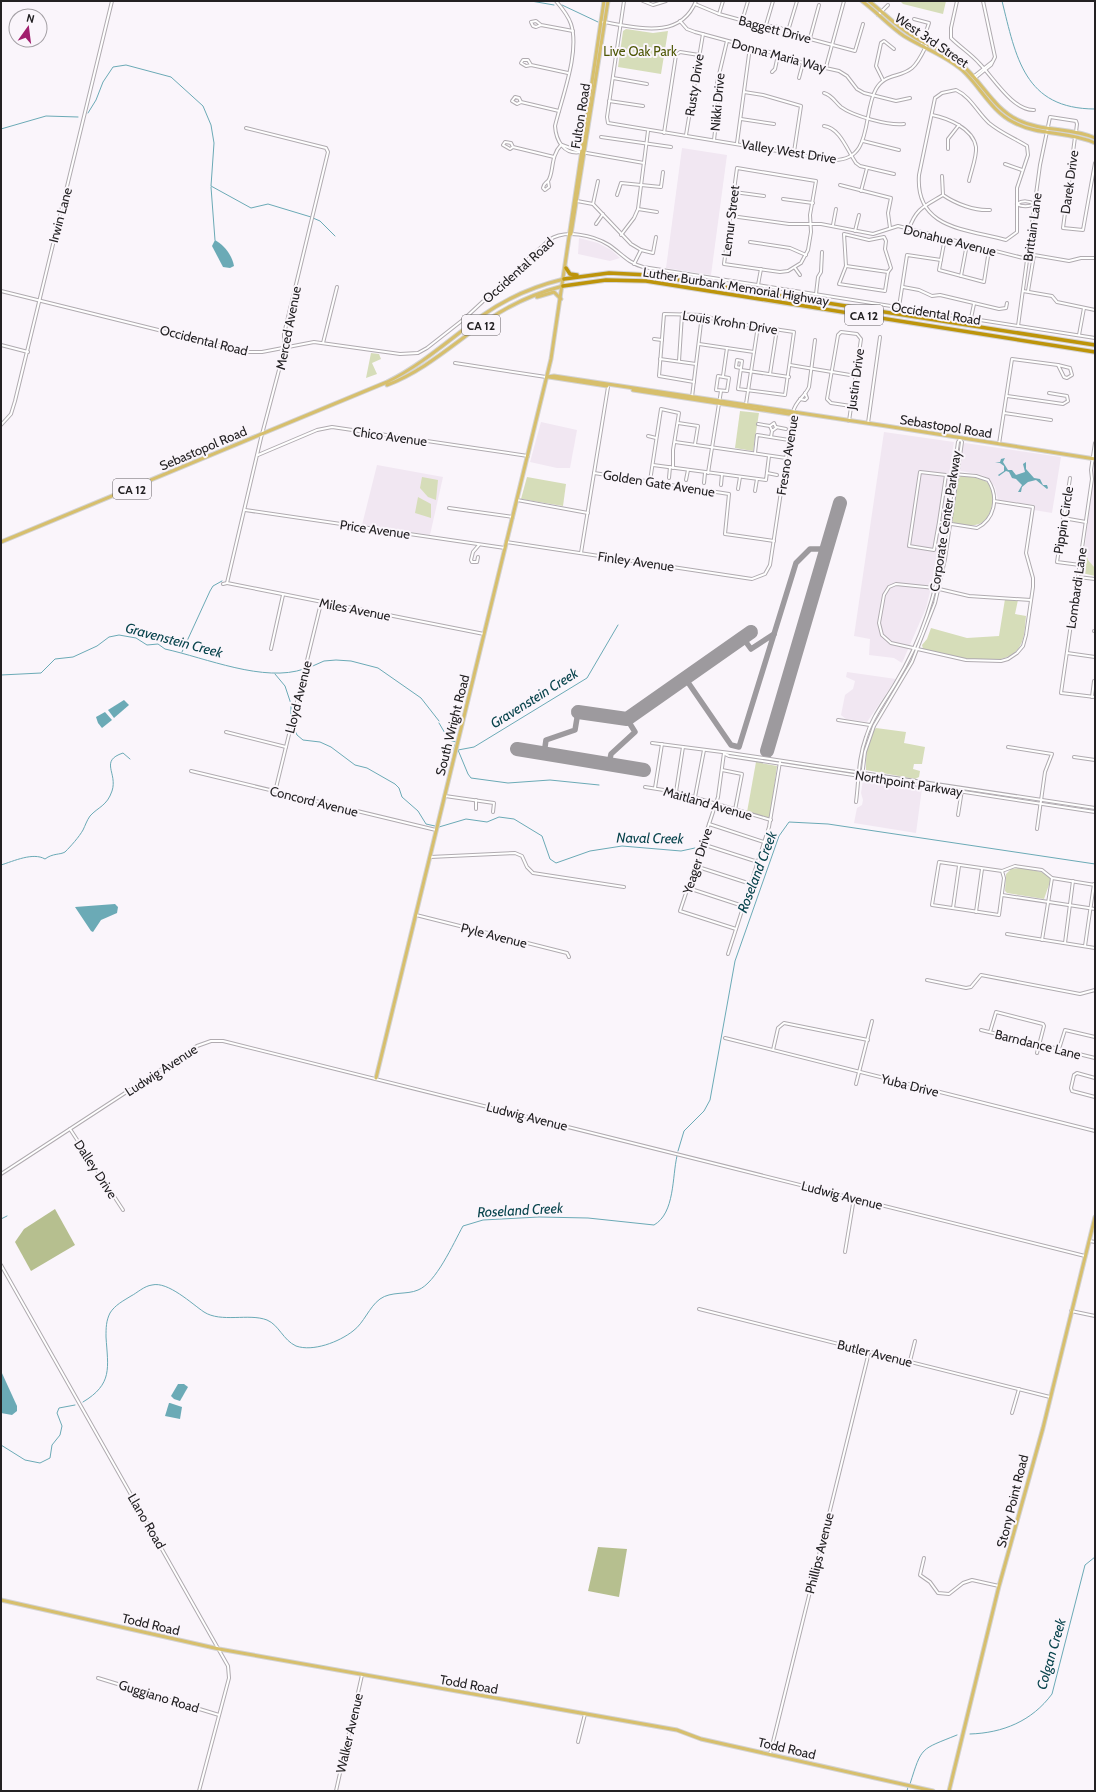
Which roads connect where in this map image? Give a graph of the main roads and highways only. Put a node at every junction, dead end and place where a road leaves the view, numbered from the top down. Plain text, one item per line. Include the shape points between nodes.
1 (604, 1) edge
2 (608, 1) edge
3 (862, 1) edge
4 (869, 1) edge
5 (880, 13) junction
6 (603, 22) junction
7 (921, 44) junction
8 (973, 79) junction
9 (1076, 135) junction
10 (1095, 138) edge
11 (1095, 143) edge
12 (583, 153) junction
13 (570, 234) junction
14 (566, 268) junction
15 (582, 276) junction
16 (564, 279) junction
17 (563, 286) junction
18 (527, 298) junction
19 (561, 300) junction
20 (1095, 345) edge
21 (1095, 352) edge
22 (547, 377) junction
23 (368, 391) junction
24 (692, 398) junction
25 (746, 406) junction
26 (1094, 459) edge
27 (1, 542) edge
28 (376, 1078) road end
29 (1095, 1217) edge
30 (1, 1600) edge
31 (933, 1791) edge
32 (949, 1791) edge

1 - 6 main road, Fulton Road
2 - 6 main road, Fulton Road
3 - 5 main road, West 3rd Street
4 - 5 main road, West 3rd Street
5 - 7 main road, West 3rd Street
6 - 12 main road, Fulton Road
7 - 8 main road, West 3rd Street via 952,62
7 - 8 main road, West 3rd Street via 926,44 956,60
8 - 9 main road, West 3rd Street via 1008,115 1024,123
8 - 9 main road, West 3rd Street via 1003,117 1023,127
9 - 10 main road, West 3rd Street
9 - 11 main road, West 3rd Street
12 - 13 main road, Fulton Road
12 - 13 main road, Fulton Road
13 - 14 main road, Fulton Road
14 - 15 highway via 571,274
14 - 16 main road, Fulton Road
15 - 16 highway, Luther Burbank Memorial Highway / CA 12
15 - 20 highway, Luther Burbank Memorial Highway / CA 12 via 622,273 655,276
16 - 17 main road, Fulton Road
16 - 23 main road, Sebastopol Road / CA 12 via 530,290 500,305 413,368
17 - 18 main road, Sebastopol Road / CA 12
17 - 19 main road, Fulton Road
17 - 21 highway, Luther Burbank Memorial Highway / CA 12 via 606,280 646,281
18 - 19 main road via 552,292
18 - 23 main road, Sebastopol Road / CA 12 via 486,321 417,371
19 - 22 main road, South Wright Road
22 - 24 main road, Sebastopol Road
22 - 28 main road, South Wright Road
23 - 27 main road, Sebastopol Road / CA 12
24 - 25 main road, Sebastopol Road
24 - 25 main road, Sebastopol Road
25 - 26 main road, Sebastopol Road
29 - 32 main road, Stony Point Road via 1013,1540 998,1586
30 - 31 main road, Todd Road via 219,1649 677,1730 702,1739

